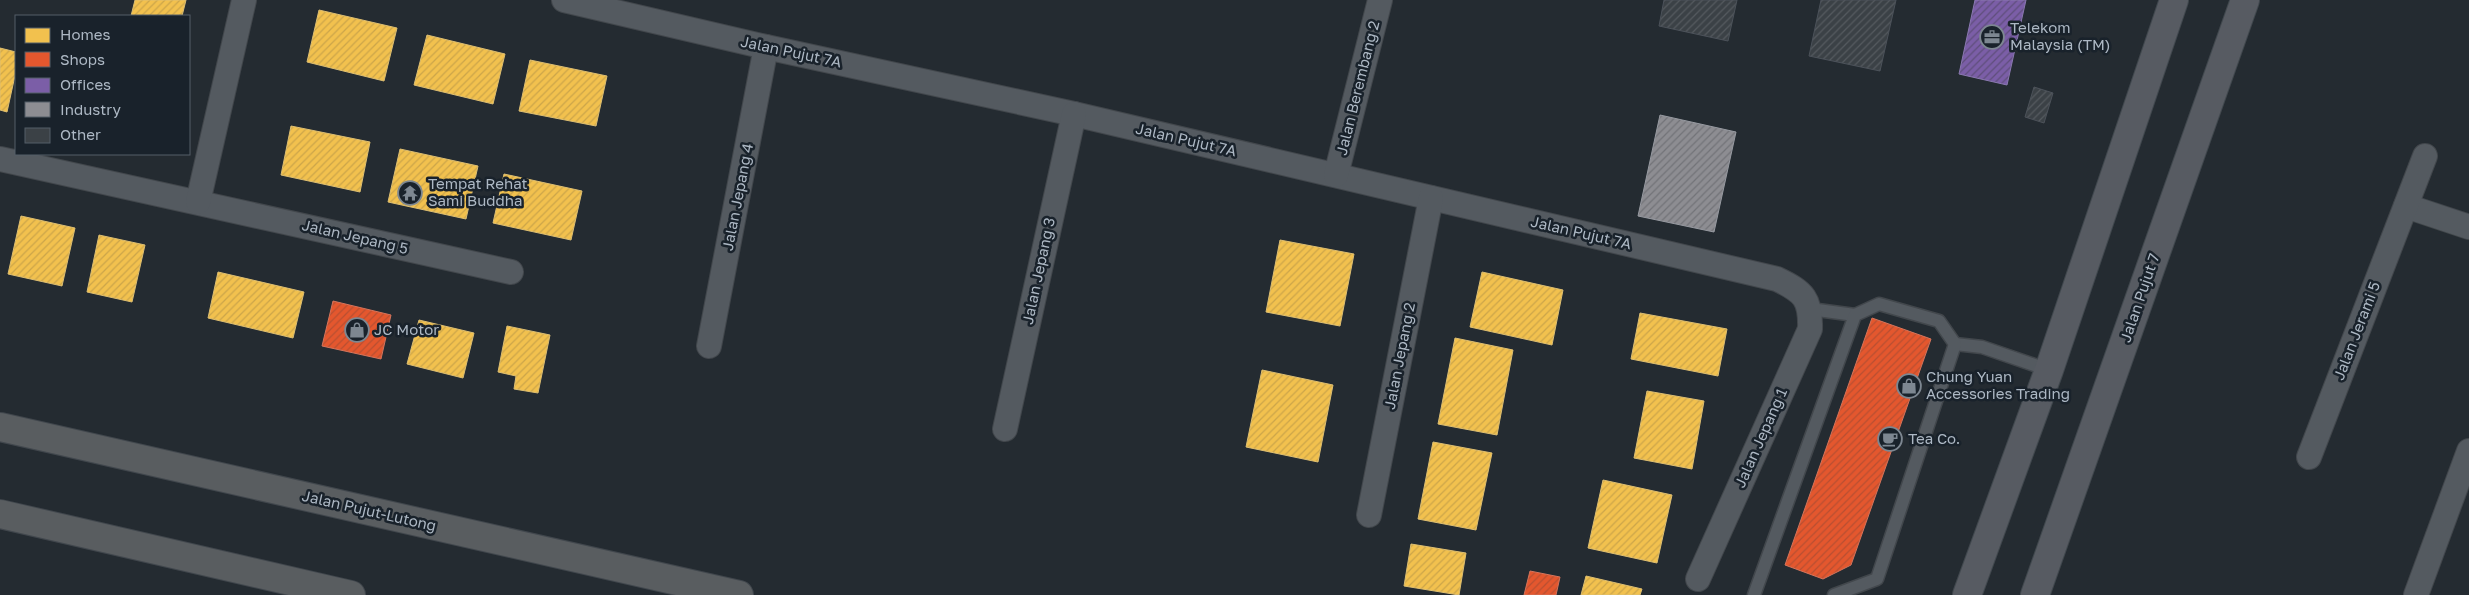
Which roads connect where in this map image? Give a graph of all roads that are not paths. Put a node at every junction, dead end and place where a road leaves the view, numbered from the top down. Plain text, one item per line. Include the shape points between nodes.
1 (244, 0) edge
2 (564, 0) edge
3 (1380, 0) edge
4 (2174, 0) edge
5 (2245, 0) edge
6 (766, 47) junction
7 (1074, 114) junction
8 (2425, 156) dead end
9 (0, 159) edge
10 (1336, 175) junction
11 (1431, 198) junction
12 (198, 202) junction
13 (2406, 206) junction
14 (2469, 227) edge
15 (511, 272) dead end
16 (1807, 303) junction
17 (1854, 315) junction
18 (1955, 344) junction
19 (709, 346) dead end
20 (2049, 370) junction
21 (0, 428) edge
22 (1005, 429) dead end
23 (2469, 451) edge
24 (2309, 457) dead end
25 (0, 514) edge
26 (1369, 514) dead end
27 (1698, 579) dead end
28 (351, 595) edge
29 (739, 595) edge
30 (1754, 595) edge
31 (1834, 595) edge
32 (1967, 595) edge
33 (2035, 595) edge
34 (2416, 595) edge

1 - 12 street
2 - 6 street, Jalan Pujut 7A
3 - 10 street, Jalan Berembang 2
4 - 20 main road
5 - 33 main road, Jalan Pujut 7
6 - 7 street, Jalan Pujut 7A
6 - 19 street, Jalan Jepang 4
7 - 10 street, Jalan Pujut 7A
7 - 22 street, Jalan Jepang 3
8 - 13 street, Jalan Jerami 5
9 - 12 street, Jalan Jepang 5
10 - 11 street, Jalan Pujut 7A
11 - 16 street, Jalan Pujut 7A via 1777,279 1793,287
11 - 26 street, Jalan Jepang 2
12 - 15 street, Jalan Jepang 5
13 - 14 street
13 - 24 street, Jalan Jerami 5
16 - 17 lane
16 - 27 street, Jalan Jepang 1 via 1810,329
17 - 18 lane via 1879,304 1939,321
17 - 30 lane
18 - 20 lane via 1982,347
18 - 31 lane via 1877,579
20 - 32 main road
21 - 29 highway, Jalan Pujut-Lutong
23 - 34 street
25 - 28 highway

